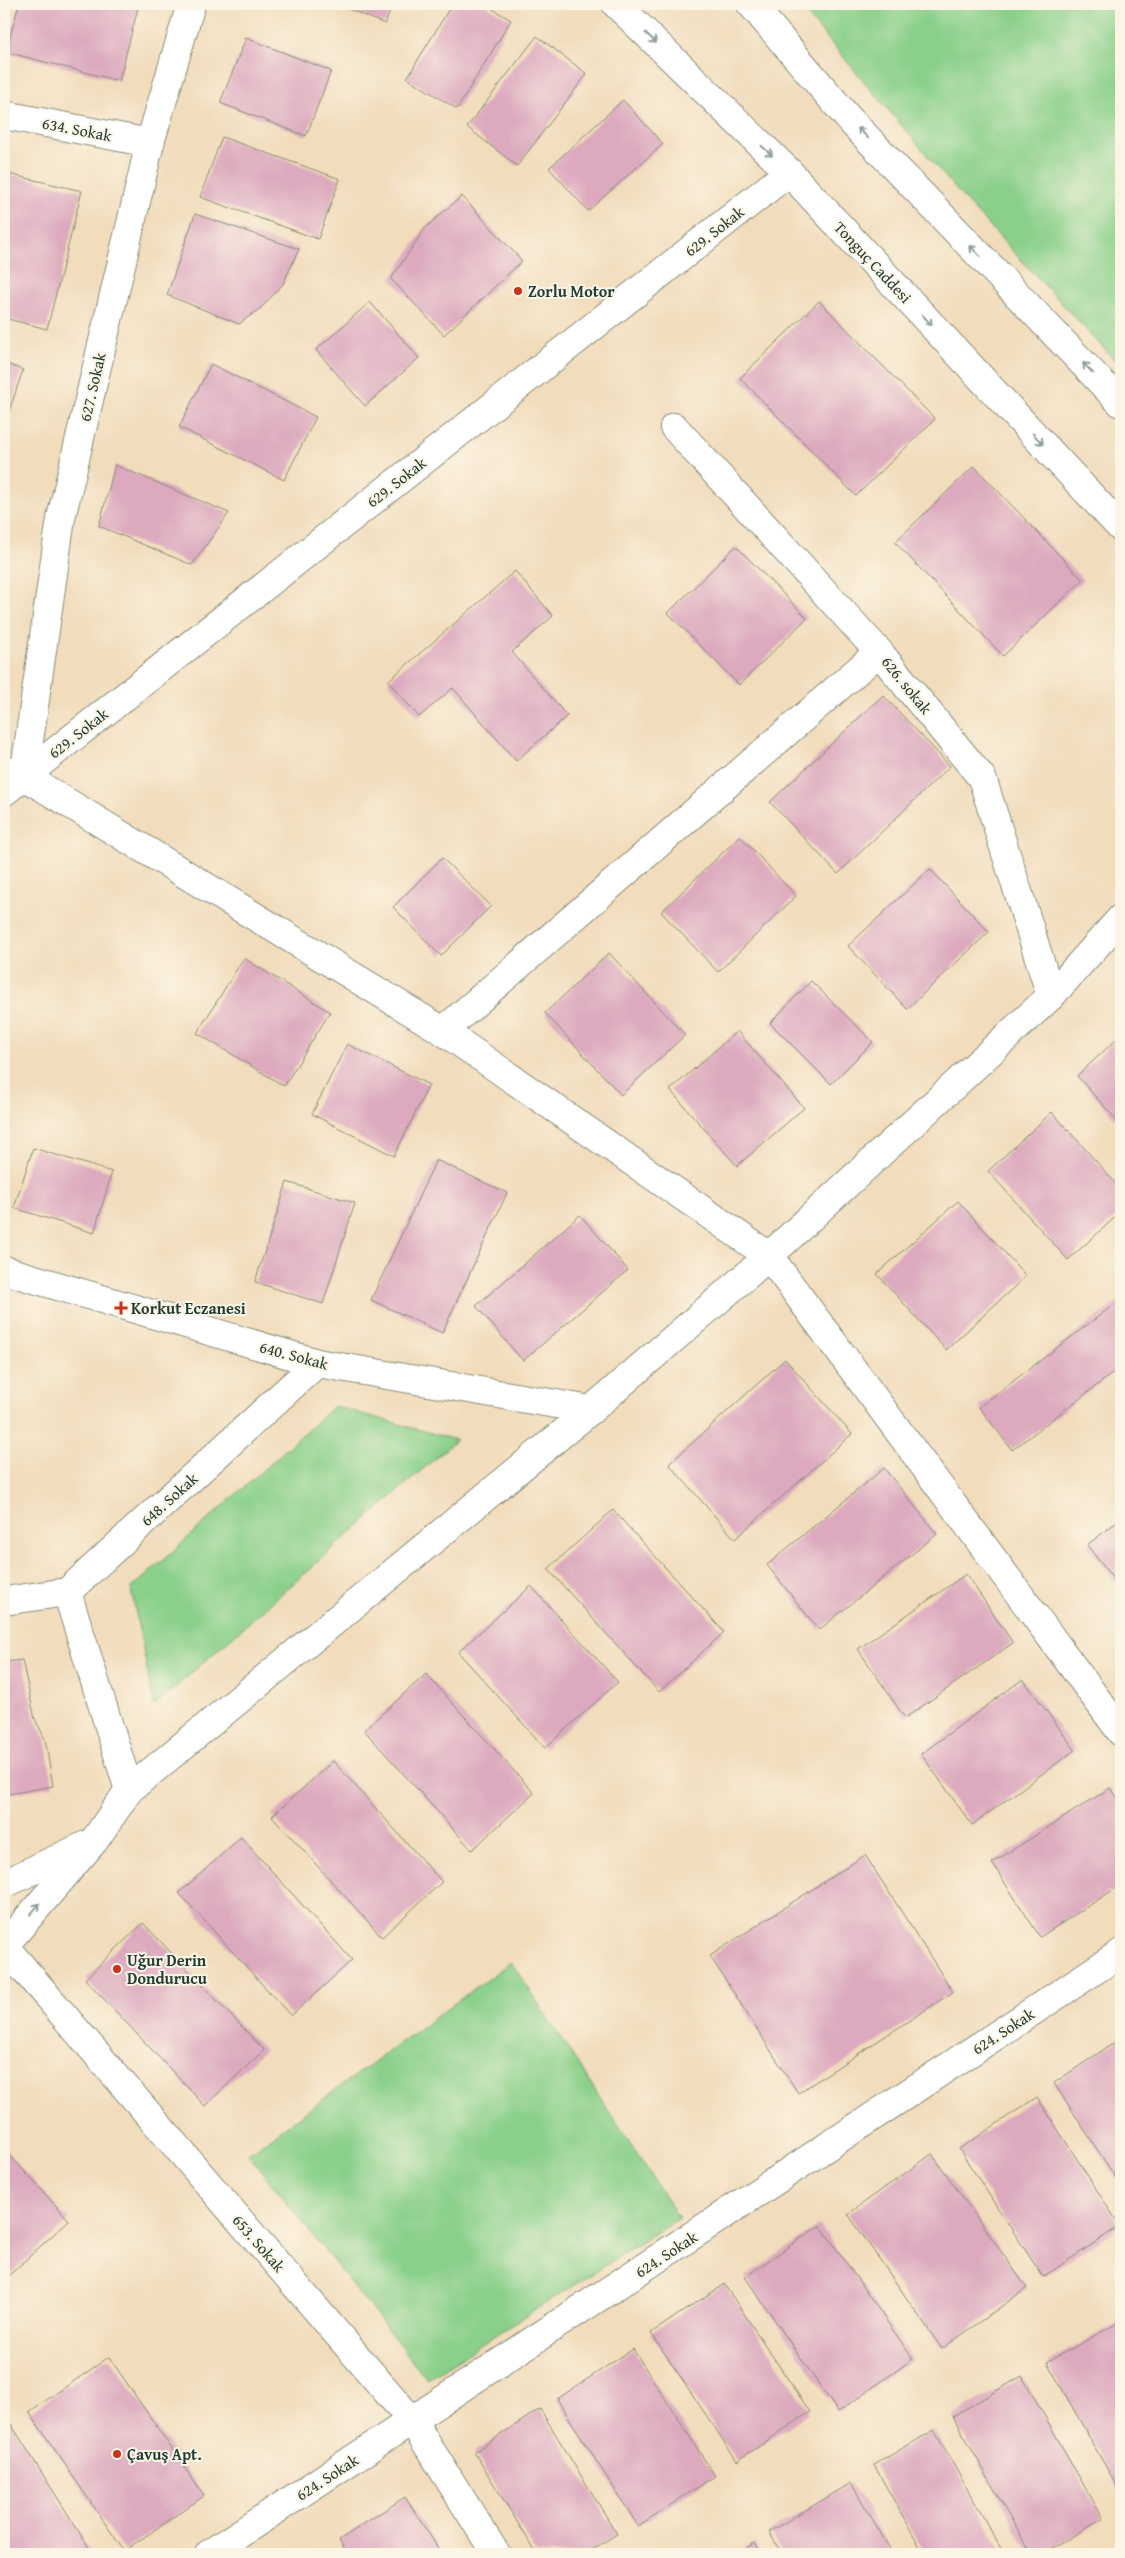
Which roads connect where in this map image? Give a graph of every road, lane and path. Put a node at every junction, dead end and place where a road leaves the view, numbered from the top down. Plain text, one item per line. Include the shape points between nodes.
1 (191, 4) edge
2 (616, 4) edge
3 (751, 4) edge
4 (4, 115) edge
5 (150, 143) junction
6 (788, 172) junction
7 (1121, 403) edge
8 (674, 427) dead end
9 (1121, 528) edge
10 (879, 652) junction
11 (10, 779) edge
12 (1121, 918) edge
13 (1051, 996) junction
14 (443, 1031) junction
15 (769, 1256) junction
16 (4, 1270) edge
17 (318, 1363) junction
18 (591, 1410) junction
19 (67, 1592) junction
20 (4, 1601) edge
21 (1121, 1732) edge
22 (129, 1790) junction
23 (94, 1841) junction
24 (4, 1884) edge
25 (4, 1946) edge
26 (1121, 1953) edge
27 (413, 2422) junction
28 (209, 2554) edge
29 (496, 2554) edge

1 - 5 street, 627. Sokak
2 -> 6 street, Tonguç Caddesi
7 -> 3 street via 849,119
4 - 5 street, 634. Sokak
5 - 11 street, 627. Sokak via 61,518
6 -> 9 street, Tonguç Caddesi
6 - 11 street, 629. Sokak
8 - 10 street, 626. sokak
10 - 13 street, 626. sokak via 982,778
10 - 14 street
11 - 14 street
12 - 13 street
13 - 15 street
14 - 15 street
15 - 18 street
15 - 21 street
16 - 17 street, 640. Sokak
17 - 18 street, 640. Sokak
17 - 19 street, 648. Sokak
18 - 22 street
19 - 20 street
19 - 22 street
22 - 23 street
23 - 24 street
25 -> 23 street
25 - 27 street, 653. Sokak
26 - 27 street, 624. Sokak
27 - 28 street, 624. Sokak
27 - 29 street, 653. Sokak

